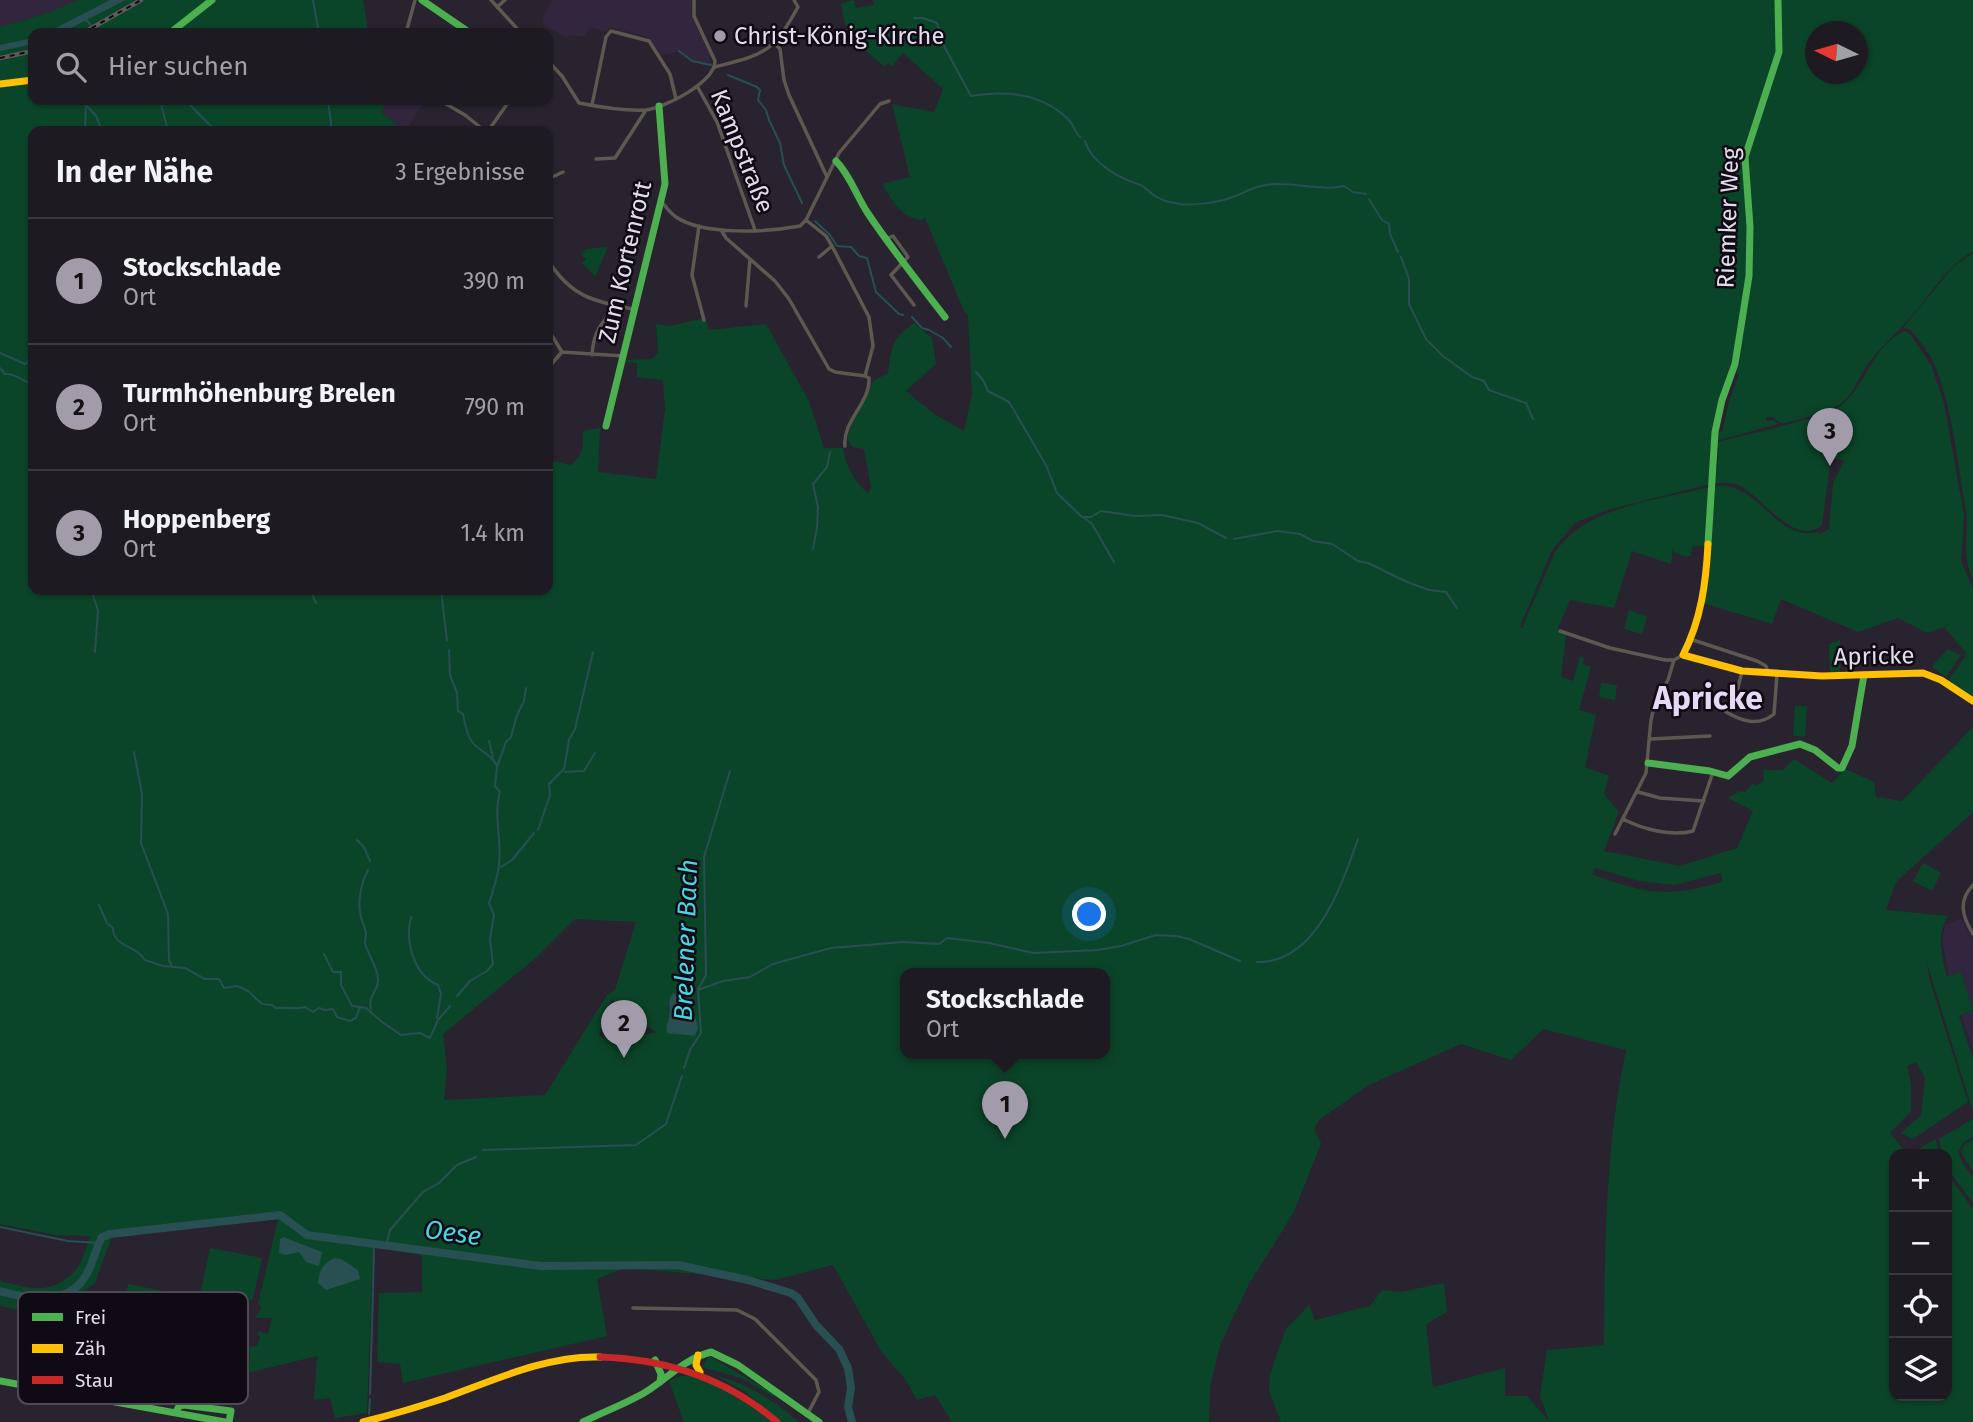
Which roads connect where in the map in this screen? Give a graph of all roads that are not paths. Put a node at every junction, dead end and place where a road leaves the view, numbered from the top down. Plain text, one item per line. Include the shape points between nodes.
1 (212, 0) edge
2 (415, 0) edge
3 (422, 0) edge
4 (491, 0) edge
5 (505, 0) edge
6 (694, 0) edge
7 (794, 0) edge
8 (1778, 0) edge
9 (497, 7) junction
10 (176, 28) edge
11 (407, 28) edge
12 (463, 28) edge
13 (516, 28) edge
14 (775, 44) junction
15 (553, 66) edge
16 (715, 67) junction
17 (28, 81) edge
18 (0, 84) edge
19 (697, 86) junction
20 (676, 99) junction
21 (889, 102) dead end
22 (447, 105) edge
23 (506, 105) edge
24 (592, 105) junction
25 (659, 107) junction
26 (646, 110) junction
27 (478, 126) edge
28 (490, 126) edge
29 (596, 159) dead end
30 (836, 161) junction
31 (563, 172) dead end
32 (553, 176) edge
33 (828, 177) junction
34 (662, 201) junction
35 (806, 220) junction
36 (699, 226) junction
37 (755, 229) junction
38 (721, 230) junction
39 (832, 246) junction
40 (819, 257) dead end
41 (750, 259) junction
42 (904, 262) junction
43 (553, 267) edge
44 (914, 305) dead end
45 (617, 306) junction
46 (746, 306) dead end
47 (633, 309) junction
48 (944, 317) dead end
49 (704, 320) dead end
50 (553, 337) edge
51 (562, 352) junction
52 (592, 355) junction
53 (623, 356) junction
54 (553, 362) edge
55 (865, 376) junction
56 (606, 426) dead end
57 (845, 446) dead end
58 (1560, 631) dead end
59 (1692, 640) junction
60 (1683, 655) junction
61 (1674, 660) junction
62 (1742, 671) junction
63 (1768, 673) junction
64 (1777, 673) junction
65 (1864, 675) junction
66 (1973, 701) edge
67 (1710, 736) dead end
68 (1650, 739) junction
69 (1648, 763) junction
70 (1713, 772) junction
71 (1638, 792) junction
72 (1704, 801) junction
73 (1623, 819) junction
74 (1615, 834) dead end
75 (1973, 885) edge
76 (1973, 933) edge
77 (633, 1308) dead end
78 (698, 1356) junction
79 (655, 1360) junction
80 (679, 1367) junction
81 (702, 1375) junction
82 (0, 1381) edge
83 (660, 1382) junction
84 (18, 1384) edge
85 (131, 1404) edge
86 (176, 1412) junction
87 (807, 1413) junction
88 (227, 1422) edge
89 (363, 1422) edge
90 (583, 1422) edge
91 (778, 1422) edge
92 (819, 1422) edge

1 - 10 street
2 - 11 street
3 - 12 street
4 - 9 street
5 - 9 street
6 - 16 street via 695,16
7 - 14 street via 798,7
8 - 59 street, Riemker Weg via 1779,52 1744,165 1751,264 1735,364 1713,442 1708,565
9 - 13 street
14 - 16 street
14 - 33 street via 789,95
15 - 24 street via 579,103
16 - 19 street
17 - 18 street
19 - 20 street
19 - 37 street, Kampstraße via 717,122
20 - 24 street via 670,74 649,41 611,31
20 - 25 street
21 - 30 street via 866,118
22 - 27 street
23 - 28 street
24 - 26 street
25 - 26 street
25 - 34 street, Zum Kortenrott via 666,166
26 - 29 street via 615,158
30 - 33 street
30 - 42 street
31 - 32 street
33 - 35 street
34 - 36 street via 675,216
34 - 47 street, Zum Kortenrott
35 - 37 street via 797,227
35 - 39 street
36 - 38 street
36 - 49 street via 692,275
37 - 38 street
38 - 41 street
39 - 40 street
39 - 55 street via 869,317 873,346
41 - 46 street
41 - 55 street via 789,299 829,369
42 - 44 street via 891,275
42 - 48 street
43 - 45 street via 578,293
45 - 47 street
45 - 52 street via 597,329
47 - 53 street, Zum Kortenrott
50 - 51 street
51 - 52 street
51 - 54 street
52 - 53 street
53 - 56 street, Zum Kortenrott
55 - 57 street via 869,388 855,411
58 - 61 street via 1628,652
59 - 60 street
59 - 63 street via 1757,661
60 - 61 street
60 - 62 street, Apricke
61 - 68 street via 1655,703
62 - 63 street, Apricke
62 - 64 street via 1726,712 1744,722 1774,714
63 - 64 street, Apricke
64 - 65 street, Apricke
65 - 66 street, Apricke via 1933,675
65 - 70 street via 1852,746 1842,768 1800,744 1750,757 1728,776
67 - 68 street
68 - 69 street
69 - 70 street
69 - 71 street
70 - 72 street
71 - 72 street via 1660,799
71 - 73 street
72 - 73 street via 1693,831 1650,829
73 - 74 street
75 - 76 street via 1962,907
77 - 87 street via 724,1308 755,1319 816,1380 819,1392
78 - 80 street
78 - 81 street via 696,1364
78 - 87 street via 711,1352 726,1359
79 - 80 street
79 - 83 street
79 - 89 street via 612,1354 563,1359
80 - 81 street
80 - 83 street
81 - 91 street via 734,1390
82 - 84 street
83 - 90 street
85 - 86 street
86 - 88 street
86 - 88 street via 184,1405 231,1411
87 - 92 street

